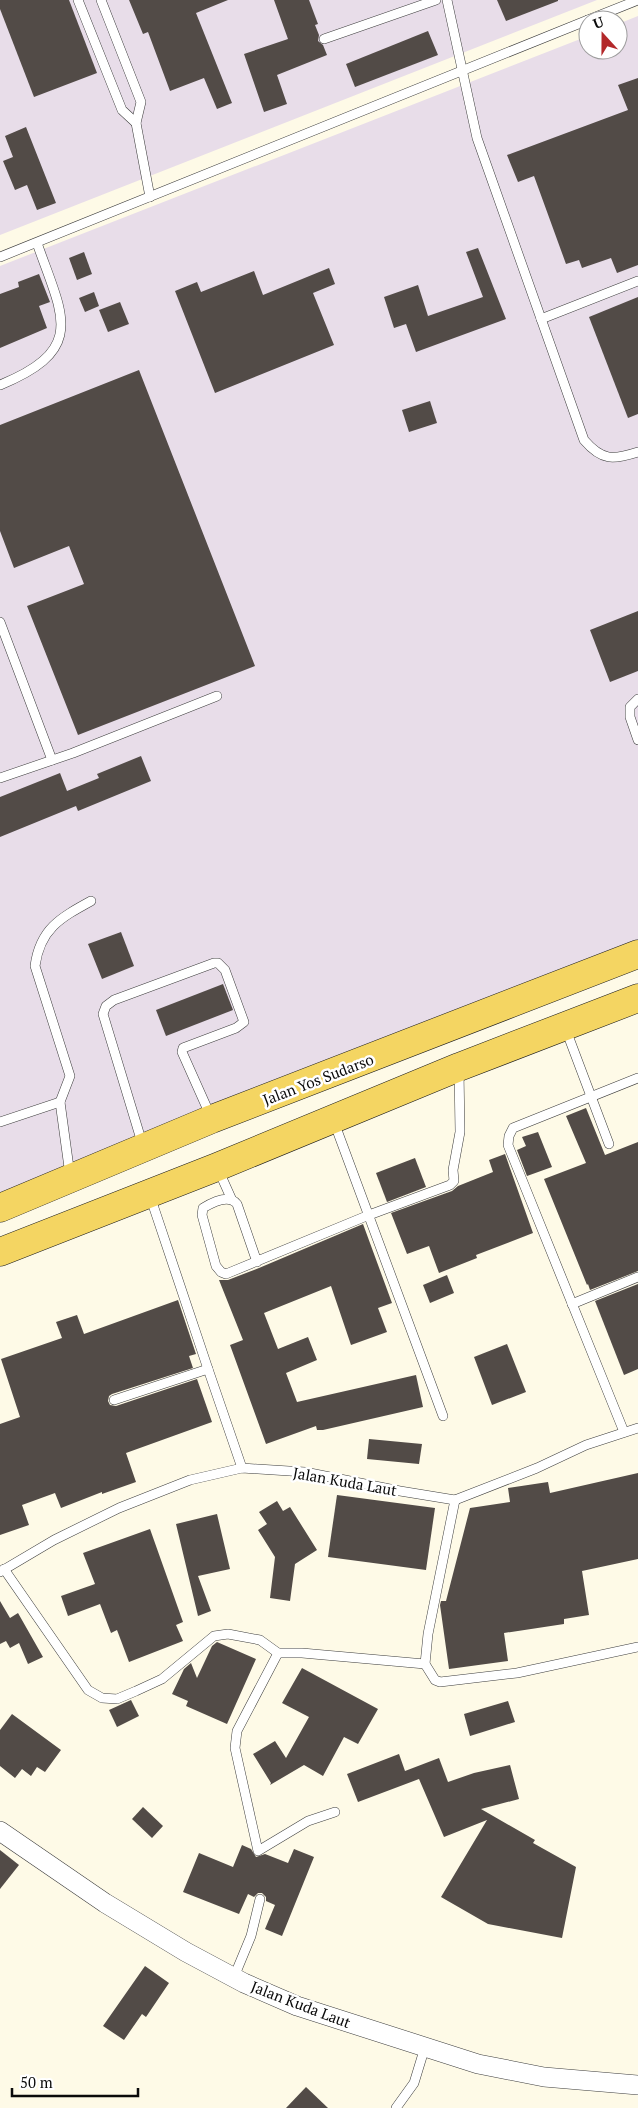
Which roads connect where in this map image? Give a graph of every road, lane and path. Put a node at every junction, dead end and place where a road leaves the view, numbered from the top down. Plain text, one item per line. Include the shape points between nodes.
1 (78, 0) edge
2 (101, 0) edge
3 (436, 0) edge
4 (447, 0) edge
5 (638, 0) edge
6 (613, 10) edge
7 (578, 24) edge
8 (324, 38) dead end
9 (462, 71) junction
10 (136, 123) junction
11 (150, 197) junction
12 (37, 243) junction
13 (0, 257) edge
14 (638, 281) edge
15 (541, 319) junction
16 (0, 385) edge
17 (638, 452) edge
18 (0, 622) edge
19 (217, 696) dead end
20 (638, 699) edge
21 (638, 740) edge
22 (52, 760) junction
23 (0, 778) edge
24 (91, 901) dead end
25 (638, 954) edge
26 (638, 998) edge
27 (565, 1027) junction
28 (459, 1067) junction
29 (638, 1078) edge
30 (591, 1096) junction
31 (60, 1102) junction
32 (334, 1119) junction
33 (212, 1120) junction
34 (0, 1122) edge
35 (609, 1144) dead end
36 (144, 1149) junction
37 (218, 1167) junction
38 (71, 1178) junction
39 (149, 1193) junction
40 (231, 1198) junction
41 (0, 1208) edge
42 (369, 1215) junction
43 (0, 1252) edge
44 (257, 1262) junction
45 (638, 1277) edge
46 (572, 1304) junction
47 (208, 1369) junction
48 (114, 1400) dead end
49 (442, 1416) dead end
50 (638, 1428) edge
51 (624, 1432) junction
52 (242, 1468) junction
53 (455, 1500) junction
54 (2, 1571) edge
55 (638, 1647) edge
56 (278, 1653) junction
57 (425, 1664) junction
58 (335, 1812) dead end
59 (0, 1831) edge
60 (260, 1899) dead end
61 (234, 1978) junction
62 (425, 2047) junction
63 (638, 2085) edge
64 (396, 2108) edge

1 - 10 lane via 122,110
2 - 10 lane via 141,102
3 - 8 lane
4 - 9 lane
5 - 6 lane
7 - 9 lane
9 - 11 lane
9 - 15 lane via 477,138
10 - 11 lane
11 - 12 lane
12 - 13 lane
12 - 16 lane via 62,313 61,336 48,358 25,375
14 - 15 lane
15 - 17 lane via 584,440 604,457 616,458
18 - 22 lane
19 - 22 lane
20 - 21 lane via 630,707 630,717
22 - 23 lane
24 - 31 lane via 48,930 37,950 35,966 70,1076
25 - 33 main road, Jalan Yos Sudarso
26 - 27 main road
27 - 28 main road
27 - 30 lane
28 - 32 main road
28 - 42 lane via 460,1132 454,1181
29 - 30 lane
30 - 35 lane
30 - 46 lane via 513,1128 508,1145
31 - 34 lane
31 - 38 lane
32 - 37 main road
32 - 42 lane
33 - 36 main road, Jalan Yos Sudarso
33 - 36 lane via 182,1052 183,1048 244,1022 225,970 218,963 114,1000 106,1006 103,1014
36 - 38 main road, Jalan Yos Sudarso
37 - 39 main road
37 - 40 lane
38 - 41 main road, Jalan Yos Sudarso
39 - 43 main road
39 - 47 lane
40 - 44 lane via 237,1204
40 - 44 lane via 202,1210 216,1266 226,1274
42 - 44 lane
42 - 49 lane
45 - 46 lane
46 - 51 lane
47 - 48 lane
47 - 52 lane
50 - 51 lane
51 - 53 lane
52 - 53 lane, Jalan Kuda Laut via 305,1472
52 - 54 lane, Jalan Kuda Laut via 190,1480 119,1508 54,1540
53 - 57 lane
54 - 56 lane via 88,1690 102,1698 117,1698 162,1679 214,1636 228,1634 260,1640
55 - 57 lane via 518,1673 440,1682 435,1680
56 - 57 lane
56 - 58 lane via 235,1740 258,1851 308,1821
59 - 61 street, Jalan Kuda Laut via 105,1903
60 - 61 lane via 251,1936
61 - 62 street, Jalan Kuda Laut via 297,2006
62 - 63 street, Jalan Kuda Laut via 478,2064 544,2077
62 - 64 lane via 414,2083

